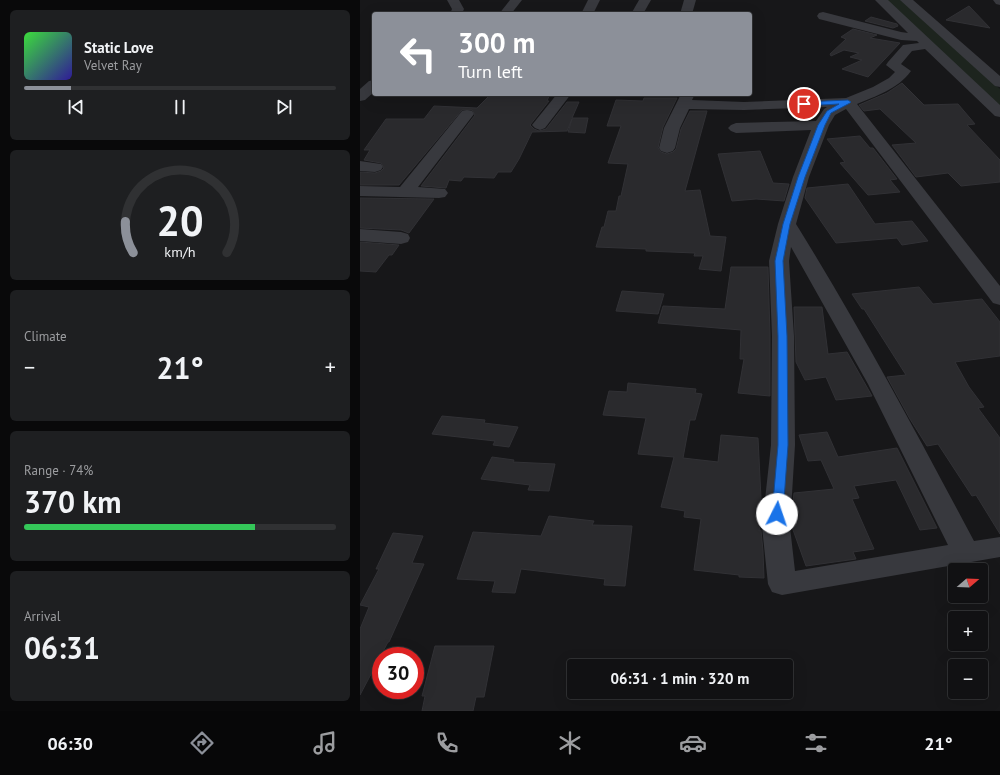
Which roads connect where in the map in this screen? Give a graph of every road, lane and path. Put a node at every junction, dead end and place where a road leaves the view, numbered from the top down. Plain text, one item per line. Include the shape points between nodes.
1 (453, 0) edge
2 (516, 0) edge
3 (594, 0) edge
4 (645, 0) edge
5 (690, 0) edge
6 (881, 0) edge
7 (906, 0) edge
8 (457, 12) edge
9 (507, 12) edge
10 (588, 12) edge
11 (638, 12) edge
12 (687, 12) edge
13 (823, 16) dead end
14 (924, 41) junction
15 (1000, 84) edge
16 (372, 86) edge
17 (562, 96) edge
18 (360, 97) edge
19 (686, 99) edge
20 (848, 102) junction
21 (1000, 113) edge
22 (467, 114) dead end
23 (821, 125) junction
24 (540, 126) dead end
25 (736, 128) dead end
26 (668, 148) dead end
27 (360, 191) edge
28 (405, 192) junction
29 (439, 193) dead end
30 (786, 224) junction
31 (360, 235) edge
32 (401, 238) dead end
33 (1000, 299) edge
34 (1000, 547) edge
35 (966, 553) junction

1 - 8 street via 458,9
2 - 9 street
3 - 10 street
4 - 11 street
5 - 12 street
6 - 14 street
7 - 15 street
13 - 14 street
14 - 20 street via 908,48 894,65 904,71 894,81
14 - 21 street
16 - 18 street
17 - 24 street
19 - 20 street via 744,106
19 - 26 street via 672,128
20 - 23 street via 829,112
20 - 33 street
22 - 28 street
23 - 25 street
23 - 30 street
27 - 28 street
28 - 29 street
30 - 35 street via 825,287 879,384
30 - 35 street via 779,261 783,336 783,445 776,527 782,584
31 - 32 street
34 - 35 street

